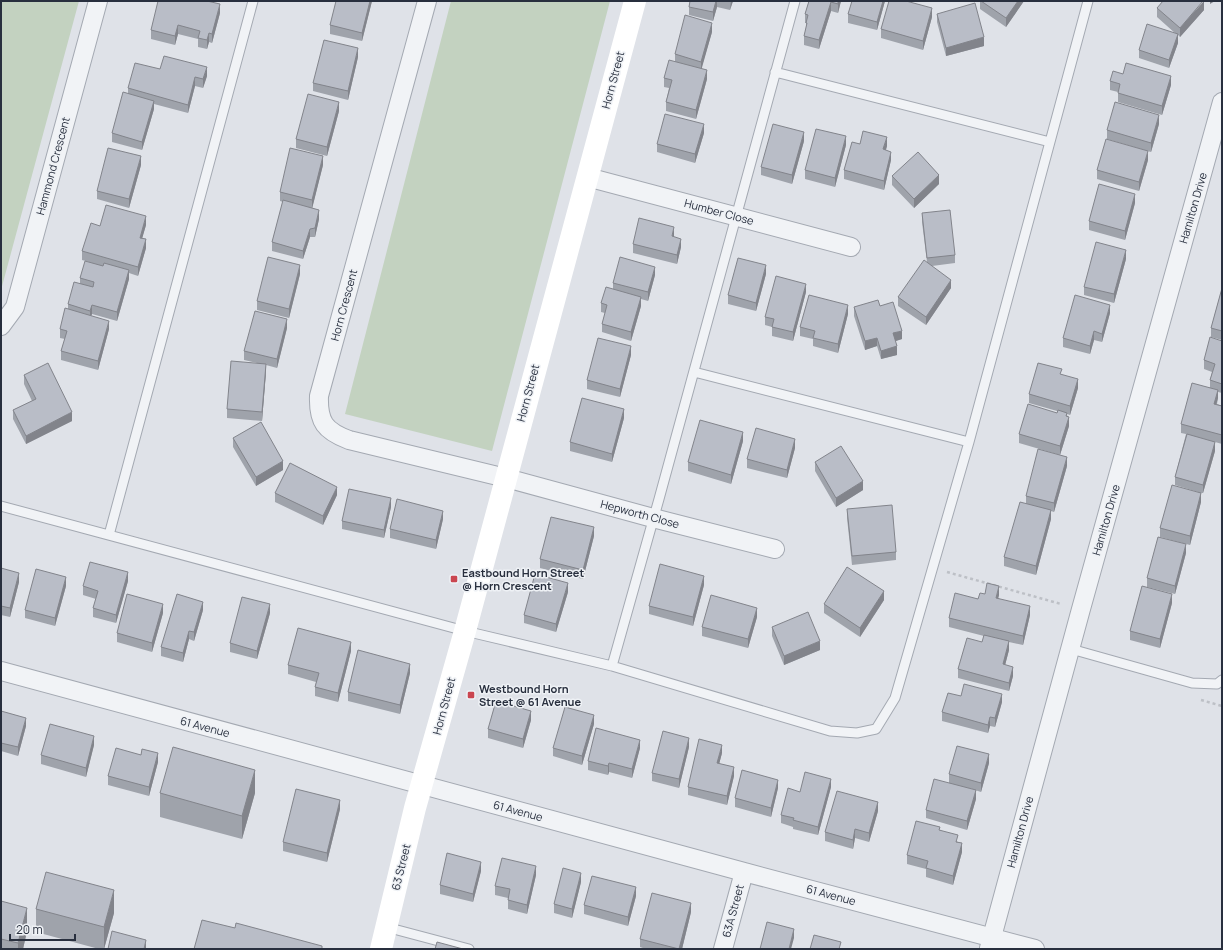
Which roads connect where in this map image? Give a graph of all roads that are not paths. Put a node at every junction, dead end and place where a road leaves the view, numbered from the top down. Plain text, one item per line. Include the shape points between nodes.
1 (98, 1) edge
2 (253, 1) edge
3 (426, 1) edge
4 (635, 1) edge
5 (794, 1) edge
6 (1088, 1) edge
7 (775, 72) junction
8 (1222, 102) edge
9 (1050, 142) junction
10 (587, 177) junction
11 (735, 216) junction
12 (852, 247) dead end
13 (1, 326) edge
14 (694, 372) junction
15 (969, 442) junction
16 (506, 478) junction
17 (1, 506) edge
18 (653, 518) junction
19 (109, 535) junction
20 (775, 549) dead end
21 (464, 631) junction
22 (1071, 649) junction
23 (612, 666) junction
24 (1, 671) edge
25 (1222, 680) edge
26 (422, 785) junction
27 (744, 872) junction
28 (386, 927) junction
29 (990, 943) edge
30 (381, 949) edge
31 (469, 949) edge
32 (723, 949) edge
33 (1035, 949) edge

1 - 13 street, Hammond Crescent via 15,307
2 - 19 lane
3 - 16 street, Horn Crescent via 319,396 320,415 328,430 349,440
4 - 10 street, Horn Street
5 - 7 lane
6 - 9 lane
7 - 9 lane
7 - 11 lane
8 - 22 street, Hamilton Drive
9 - 15 lane
10 - 11 street, Humber Close
10 - 16 street, Horn Street
11 - 12 street, Humber Close
11 - 14 lane
14 - 15 lane
14 - 18 lane
15 - 23 lane via 895,698 876,729 857,733 830,731
16 - 18 street, Hepworth Close
16 - 21 street, Horn Street
17 - 19 lane
18 - 20 street, Hepworth Close
18 - 23 lane
19 - 21 lane
21 - 23 lane
21 - 26 street, Horn Street
22 - 25 lane via 1192,683 1217,684
22 - 29 street, Hamilton Drive
24 - 26 street, 61 Avenue
26 - 27 street, 61 Avenue
26 - 28 street, 63 Street
27 - 29 street, 61 Avenue
27 - 32 street, 63A Street
28 - 30 street, 63 Street
28 - 31 lane
29 - 33 street, 61 Avenue

